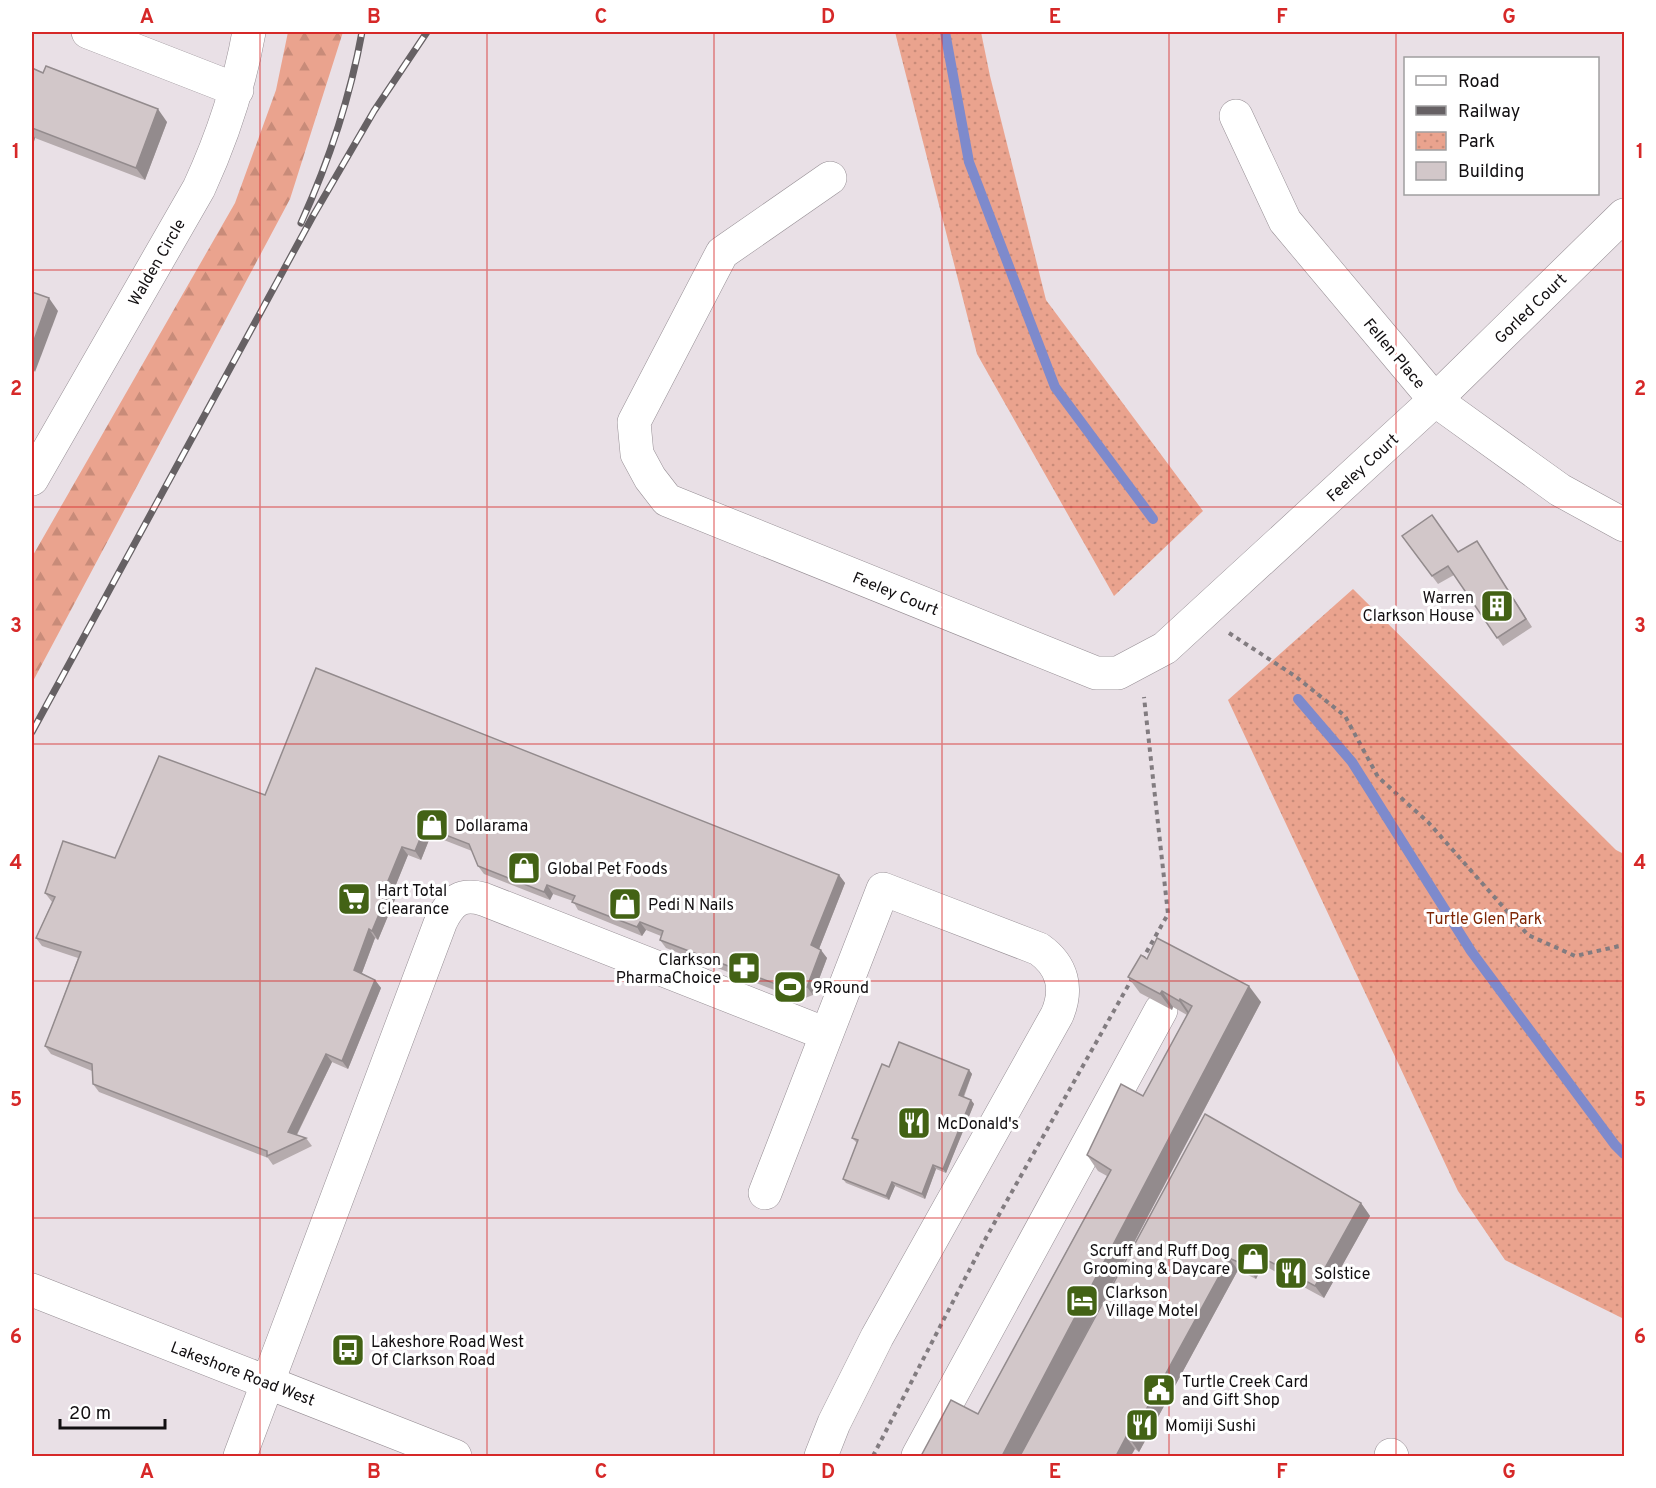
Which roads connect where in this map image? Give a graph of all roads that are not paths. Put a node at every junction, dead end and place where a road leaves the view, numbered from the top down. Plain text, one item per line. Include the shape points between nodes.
1 (88, 32) edge
2 (249, 32) edge
3 (237, 90) junction
4 (1236, 116) dead end
5 (830, 178) dead end
6 (1624, 215) edge
7 (1435, 400) junction
8 (41, 442) edge
9 (32, 478) edge
10 (1624, 525) edge
11 (1161, 1010) edge
12 (826, 1034) junction
13 (765, 1192) dead end
14 (32, 1290) edge
15 (268, 1383) junction
16 (240, 1456) edge
17 (455, 1456) edge
18 (820, 1456) edge
19 (918, 1456) edge

1 - 3 street
2 - 3 street, Walden Circle
3 - 8 street, Walden Circle via 199,188
4 - 7 street, Fellen Place via 1285,221
5 - 7 street, Feeley Court via 722,254 634,422 638,454 650,478 667,500 1096,673 1118,672 1165,648
6 - 7 street, Gorled Court
7 - 10 street, Fellen Place via 1560,490
8 - 9 street, Walden Circle
11 - 19 street
12 - 13 street
12 - 15 street via 483,898 460,899 448,907 441,921
12 - 18 street via 883,889 1039,950 1061,975 1064,988 1058,1015 878,1337
14 - 15 street, Lakeshore Road West
15 - 16 street
15 - 17 street, Lakeshore Road West

